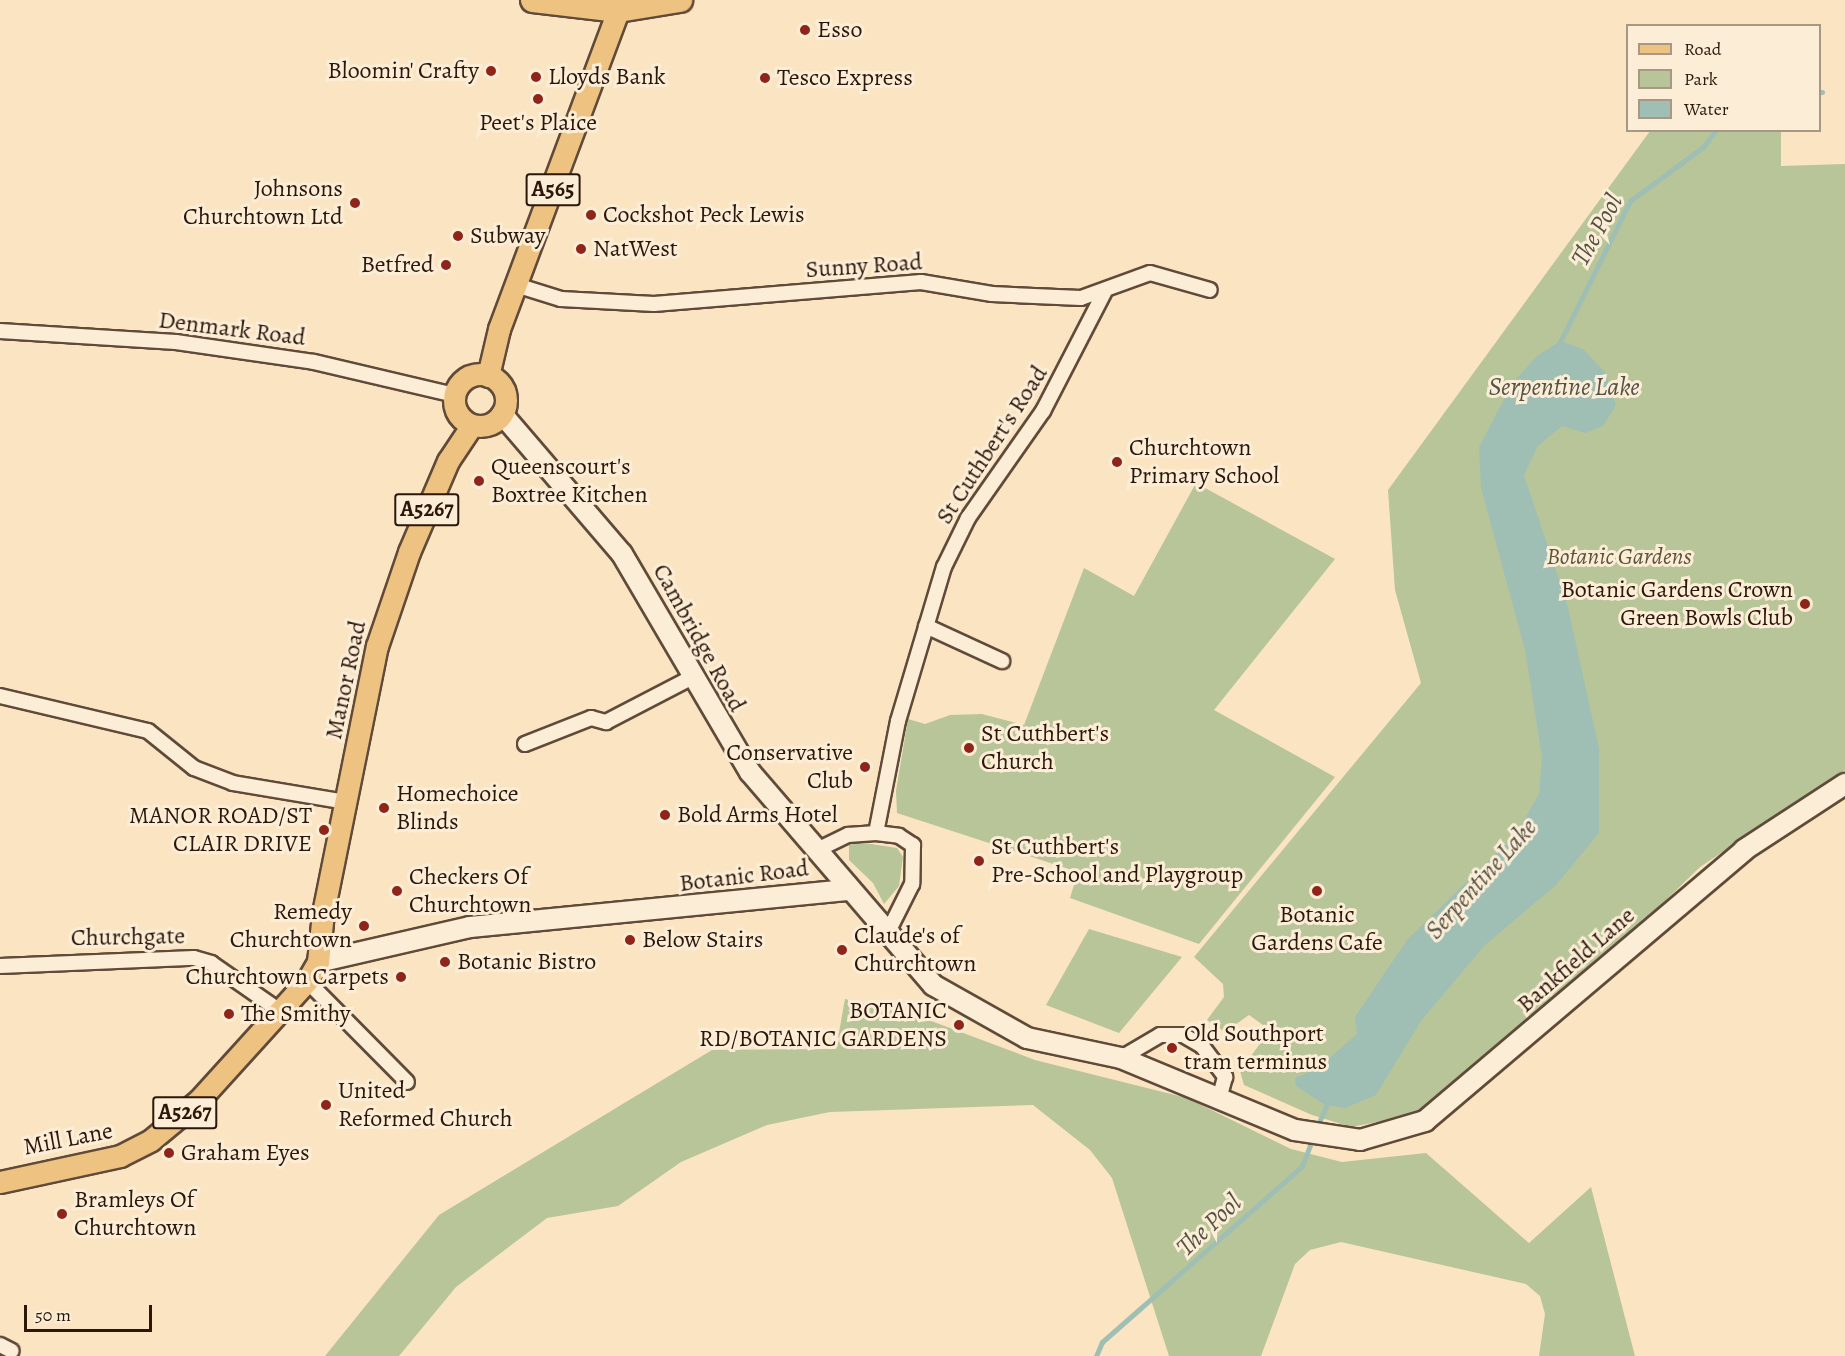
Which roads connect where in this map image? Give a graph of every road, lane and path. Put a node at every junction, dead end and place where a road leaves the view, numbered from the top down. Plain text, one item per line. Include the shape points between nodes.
1 (533, 0) edge
2 (680, 0) edge
3 (620, 5) edge
4 (516, 285) junction
5 (1210, 290) dead end
6 (1104, 293) junction
7 (0, 331) edge
8 (488, 376) junction
9 (455, 394) junction
10 (502, 414) junction
11 (472, 425) junction
12 (926, 626) junction
13 (1002, 661) dead end
14 (691, 678) junction
15 (0, 696) edge
16 (525, 744) dead end
17 (1845, 784) edge
18 (347, 802) junction
19 (876, 833) junction
20 (815, 851) junction
21 (847, 890) junction
22 (887, 934) junction
23 (318, 962) junction
24 (0, 966) edge
25 (307, 981) junction
26 (277, 1009) junction
27 (1120, 1058) junction
28 (407, 1082) dead end
29 (1219, 1100) junction
30 (0, 1182) edge

1 - 3 highway
2 - 3 highway
3 - 4 main road, A565
4 - 6 street, Sunny Road via 561,299 654,304 921,282 993,294 1080,298
4 - 8 main road
5 - 6 street, Sunny Road via 1150,273
6 - 12 street, St Cuthbert's Road via 1043,411 968,518 944,567
7 - 9 street, Denmark Road via 200,346 314,362
8 - 9 main road via 464,380
8 - 10 main road via 504,392
9 - 11 main road via 456,410
10 - 11 main road via 489,425
10 - 14 main road, Cambridge Road via 622,554
11 - 18 main road, Manor Road / A5267 via 448,461 391,601
12 - 13 street
12 - 19 street, St Cuthbert's Road via 898,720
14 - 16 street via 606,722 591,718
14 - 20 main road, Cambridge Road via 729,745
15 - 18 street via 148,731 194,768 233,783
17 - 29 main road, Bankfield Lane via 1744,850 1436,1114 1380,1137 1328,1138 1295,1130
18 - 23 main road, Manor Road / A5267
19 - 20 street via 848,835
19 - 22 street via 899,836 914,845 912,884
20 - 21 main road, Cambridge Road
21 - 22 main road
21 - 23 main road, Botanic Road via 470,927
22 - 27 main road via 933,985 972,1012 1027,1038
23 - 25 main road, Mill Lane / A5267
24 - 26 street, Churchgate via 194,958 212,963
25 - 26 main road, Mill Lane / A5267
25 - 28 street
26 - 30 main road, Mill Lane / A5267 via 199,1100 142,1146 104,1161
27 - 29 main road
27 - 29 street via 1160,1035 1183,1035 1202,1046 1225,1077

